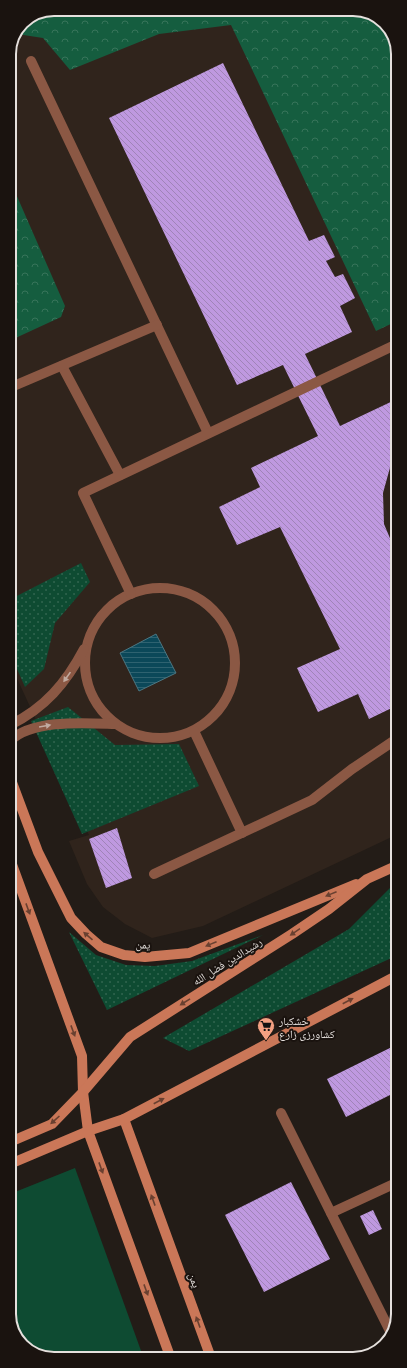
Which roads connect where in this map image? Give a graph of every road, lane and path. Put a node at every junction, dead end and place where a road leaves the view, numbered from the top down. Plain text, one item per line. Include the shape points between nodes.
1 (31, 61) dead end
2 (157, 325) junction
3 (391, 347) edge
4 (62, 366) junction
5 (16, 385) edge
6 (208, 433) junction
7 (120, 476) junction
8 (131, 594) junction
9 (87, 644) junction
10 (16, 721) edge
11 (115, 724) junction
12 (194, 731) junction
13 (16, 735) edge
14 (391, 743) edge
15 (16, 793) edge
16 (242, 833) junction
17 (391, 868) edge
18 (154, 874) dead end
19 (16, 875) edge
20 (368, 879) junction
21 (391, 979) edge
22 (83, 1092) junction
23 (281, 1114) dead end
24 (124, 1119) junction
25 (88, 1131) junction
26 (16, 1139) edge
27 (16, 1161) edge
28 (391, 1185) edge
29 (331, 1213) junction
30 (388, 1328) edge
31 (168, 1352) edge
32 (209, 1352) edge

1 - 2 lane
2 - 4 lane
2 - 6 lane
3 - 6 lane
4 - 5 lane
4 - 7 lane
6 - 7 lane
7 - 8 lane via 83,493
8 - 9 lane via 112,606 96,623
8 - 12 lane via 153,588 176,590 198,598 216,612 229,631 236,654 235,677 230,692 213,717
9 -> 10 lane via 62,684 34,710
9 - 11 lane via 85,666 88,688 99,708
11 - 12 lane via 133,734 153,738 174,737
13 -> 11 lane via 42,726 72,723
12 - 16 lane
14 - 16 lane via 312,800
20 -> 15 main road, یمن via 190,952 145,957 124,954 101,947 71,918 38,852
16 - 18 lane
17 - 20 main road, رشیدالدین فضل الله
19 -> 22 main road via 82,1056
20 -> 22 main road, رشیدالدین فضل الله via 329,910 130,1037
24 -> 21 main road
22 - 25 main road
22 -> 26 main road, رشیدالدین فضل الله via 52,1124
23 - 29 lane
24 - 25 main road
32 -> 24 main road, یمن
25 - 27 main road
25 -> 31 main road
28 - 29 lane
29 - 30 lane

